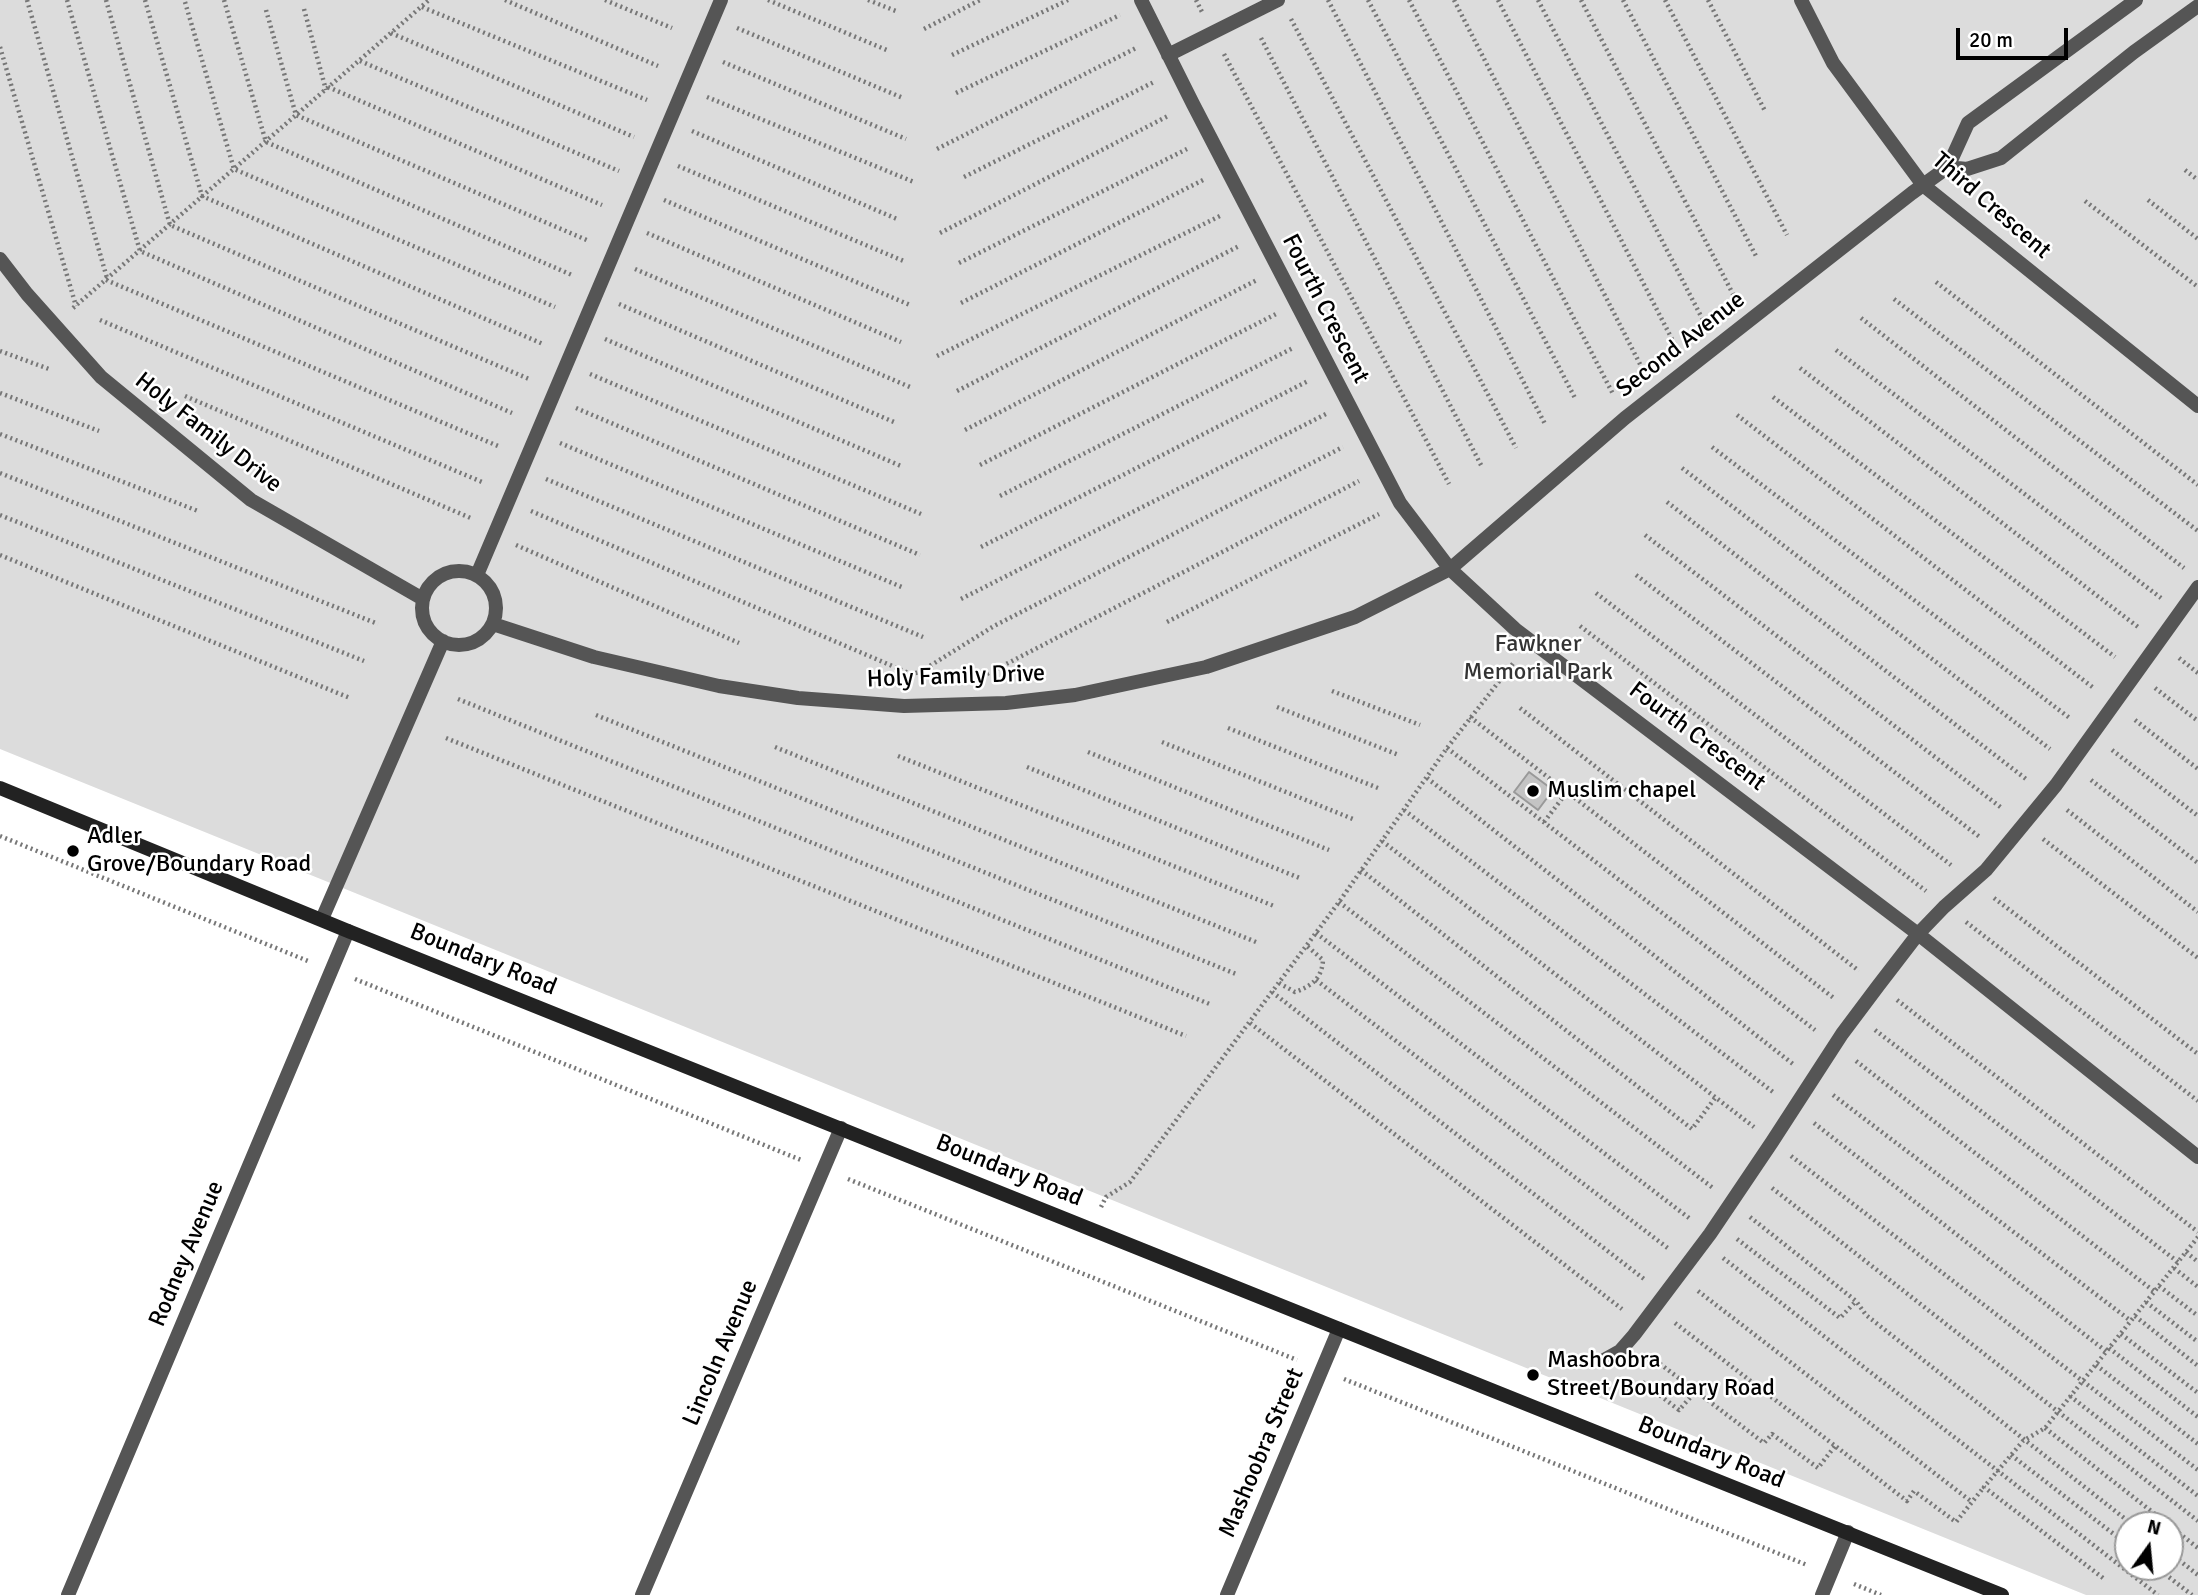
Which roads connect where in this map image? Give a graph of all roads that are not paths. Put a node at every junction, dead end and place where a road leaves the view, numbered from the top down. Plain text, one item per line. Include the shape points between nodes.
1 (721, 0) edge
2 (1801, 0) edge
3 (2136, 0) edge
4 (1142, 2) edge
5 (1283, 6) edge
6 (2198, 6) edge
7 (1168, 54) junction
8 (1948, 167) junction
9 (1923, 185) junction
10 (0, 259) edge
11 (2198, 405) edge
12 (1450, 569) junction
13 (477, 575) junction
14 (2198, 587) edge
15 (423, 599) junction
16 (492, 624) junction
17 (443, 641) junction
18 (0, 788) edge
19 (322, 919) junction
20 (348, 931) junction
21 (1918, 934) junction
22 (841, 1128) junction
23 (2198, 1157) edge
24 (1339, 1329) junction
25 (1602, 1361) road end
26 (1848, 1532) junction
27 (68, 1595) edge
28 (642, 1595) edge
29 (1227, 1595) edge
30 (1822, 1595) edge
31 (2002, 1595) edge

1 - 13 street
2 - 9 street, Third Crescent via 1833,63
3 - 8 street, Second Avenue via 1968,123
4 - 7 street, Fourth Crescent
5 - 7 street via 1249,14
6 - 8 street via 2001,158 1968,169
7 - 12 street, Fourth Crescent via 1400,503
8 - 9 street, Second Avenue
9 - 11 street, Third Crescent
9 - 12 street, Second Avenue via 1625,418
10 - 15 street, Holy Family Drive via 101,377 251,500
12 - 16 street, Holy Family Drive via 1355,617 1206,667 1075,695 1006,703 904,706 797,698 639,668
12 - 21 street, Fourth Crescent via 1530,640
13 - 15 street via 466,571 444,574 427,588
13 - 16 street via 496,602
14 - 21 street via 2024,824 1973,882
15 - 17 street via 428,628
16 - 17 street via 477,641
17 - 19 street
18 - 19 main road, Boundary Road
19 - 20 main road, Boundary Road
20 - 22 main road, Boundary Road
20 - 27 street, Rodney Avenue
21 - 23 street, Fourth Crescent
21 - 25 street via 1856,1015 1752,1173 1664,1295 1620,1351
22 - 24 main road, Boundary Road
22 - 28 street, Lincoln Avenue
24 - 26 main road, Boundary Road
24 - 29 street, Mashoobra Street
26 - 30 street
26 - 31 main road, Boundary Road

